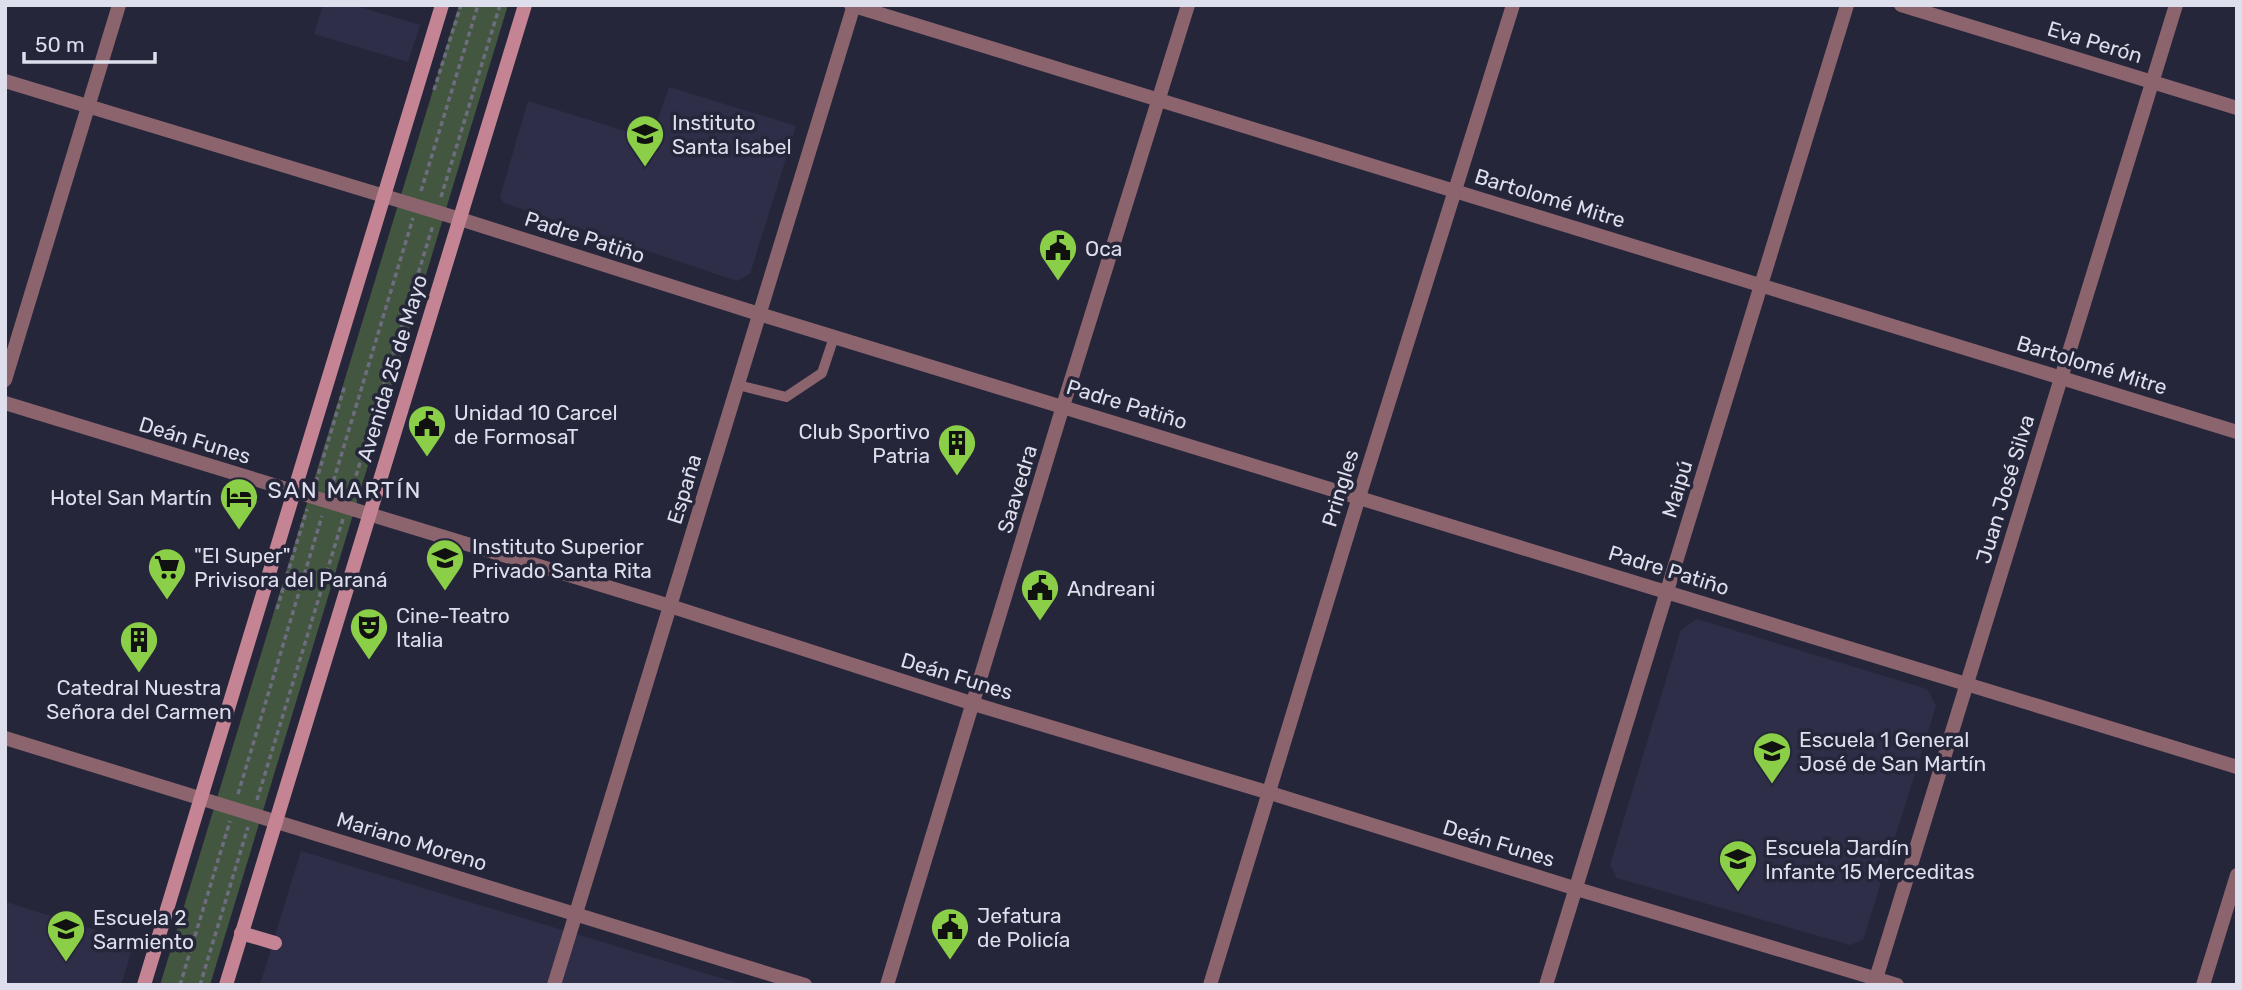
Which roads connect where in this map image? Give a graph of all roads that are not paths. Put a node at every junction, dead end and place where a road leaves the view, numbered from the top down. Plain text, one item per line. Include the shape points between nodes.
1 (119, 5) edge
2 (442, 5) edge
3 (525, 5) edge
4 (1188, 5) edge
5 (1513, 5) edge
6 (1847, 5) edge
7 (1901, 5) edge
8 (2176, 5) edge
9 (853, 6) edge
10 (5, 81) edge
11 (2152, 82) junction
12 (1159, 100) junction
13 (87, 106) junction
14 (2237, 108) edge
15 (1456, 191) junction
16 (384, 195) junction
17 (460, 219) junction
18 (1761, 285) junction
19 (760, 314) junction
20 (834, 337) junction
21 (2062, 377) junction
22 (5, 380) edge
23 (738, 385) junction
24 (5, 403) edge
25 (1063, 406) junction
26 (2237, 432) edge
27 (294, 492) junction
28 (1359, 497) junction
29 (369, 515) junction
30 (1667, 592) junction
31 (670, 606) junction
32 (1967, 682) junction
33 (974, 704) junction
34 (5, 738) edge
35 (2237, 767) edge
36 (1270, 793) junction
37 (201, 798) junction
38 (275, 821) junction
39 (2237, 875) edge
40 (1577, 889) junction
41 (576, 913) junction
42 (242, 933) junction
43 (275, 943) dead end
44 (1875, 981) edge
45 (144, 985) edge
46 (226, 985) edge
47 (554, 985) edge
48 (805, 985) edge
49 (887, 985) edge
50 (1210, 985) edge
51 (1546, 985) edge
52 (1897, 985) edge
53 (2203, 985) edge

1 - 13 street
2 - 16 main road
3 - 17 main road, Avenida 25 de Mayo
4 - 12 street, Saavedra
5 - 15 street, Pringles
6 - 18 street, Maipú
7 - 11 street, Eva Perón
8 - 11 street, Juan José Silva
9 - 12 street, Bartolomé Mitre
9 - 19 street, España
10 - 13 street, Padre Patiño
11 - 14 street, Eva Perón
11 - 21 street, Juan José Silva
12 - 15 street, Bartolomé Mitre
12 - 25 street, Saavedra
13 - 16 street, Padre Patiño
13 - 22 street
15 - 18 street, Bartolomé Mitre
15 - 28 street, Pringles
16 - 17 street, Padre Patiño
16 - 27 main road
17 - 19 street, Padre Patiño
17 - 29 main road, Avenida 25 de Mayo
18 - 21 street, Bartolomé Mitre
18 - 30 street, Maipú
19 - 20 street, Padre Patiño
19 - 23 street, España
20 - 23 lane via 822,373 786,397
20 - 25 street, Padre Patiño
21 - 26 street, Bartolomé Mitre
21 - 32 street, Juan José Silva
23 - 31 street, España
24 - 27 street, Deán Funes
25 - 28 street, Padre Patiño
25 - 33 street, Saavedra
27 - 29 street, Deán Funes
27 - 37 main road
28 - 30 street, Padre Patiño
28 - 36 street, Pringles
29 - 31 street, Deán Funes
29 - 38 main road, Avenida 25 de Mayo
30 - 32 street, Padre Patiño
30 - 40 street, Maipú
31 - 33 street, Deán Funes
31 - 41 street, España
32 - 35 street, Padre Patiño
32 - 44 street, Juan José Silva
33 - 36 street, Deán Funes
33 - 49 street, Saavedra
34 - 37 street, Mariano Moreno
36 - 40 street, Deán Funes
36 - 50 street, Pringles
37 - 38 street, Mariano Moreno
37 - 45 main road
38 - 41 street, Mariano Moreno
38 - 42 main road, Avenida 25 de Mayo
39 - 53 street
40 - 44 street, Deán Funes
40 - 51 street, Maipú
41 - 47 street, España
41 - 48 street, Mariano Moreno
42 - 43 main road
42 - 46 main road, Avenida 25 de Mayo
44 - 52 street, Deán Funes

